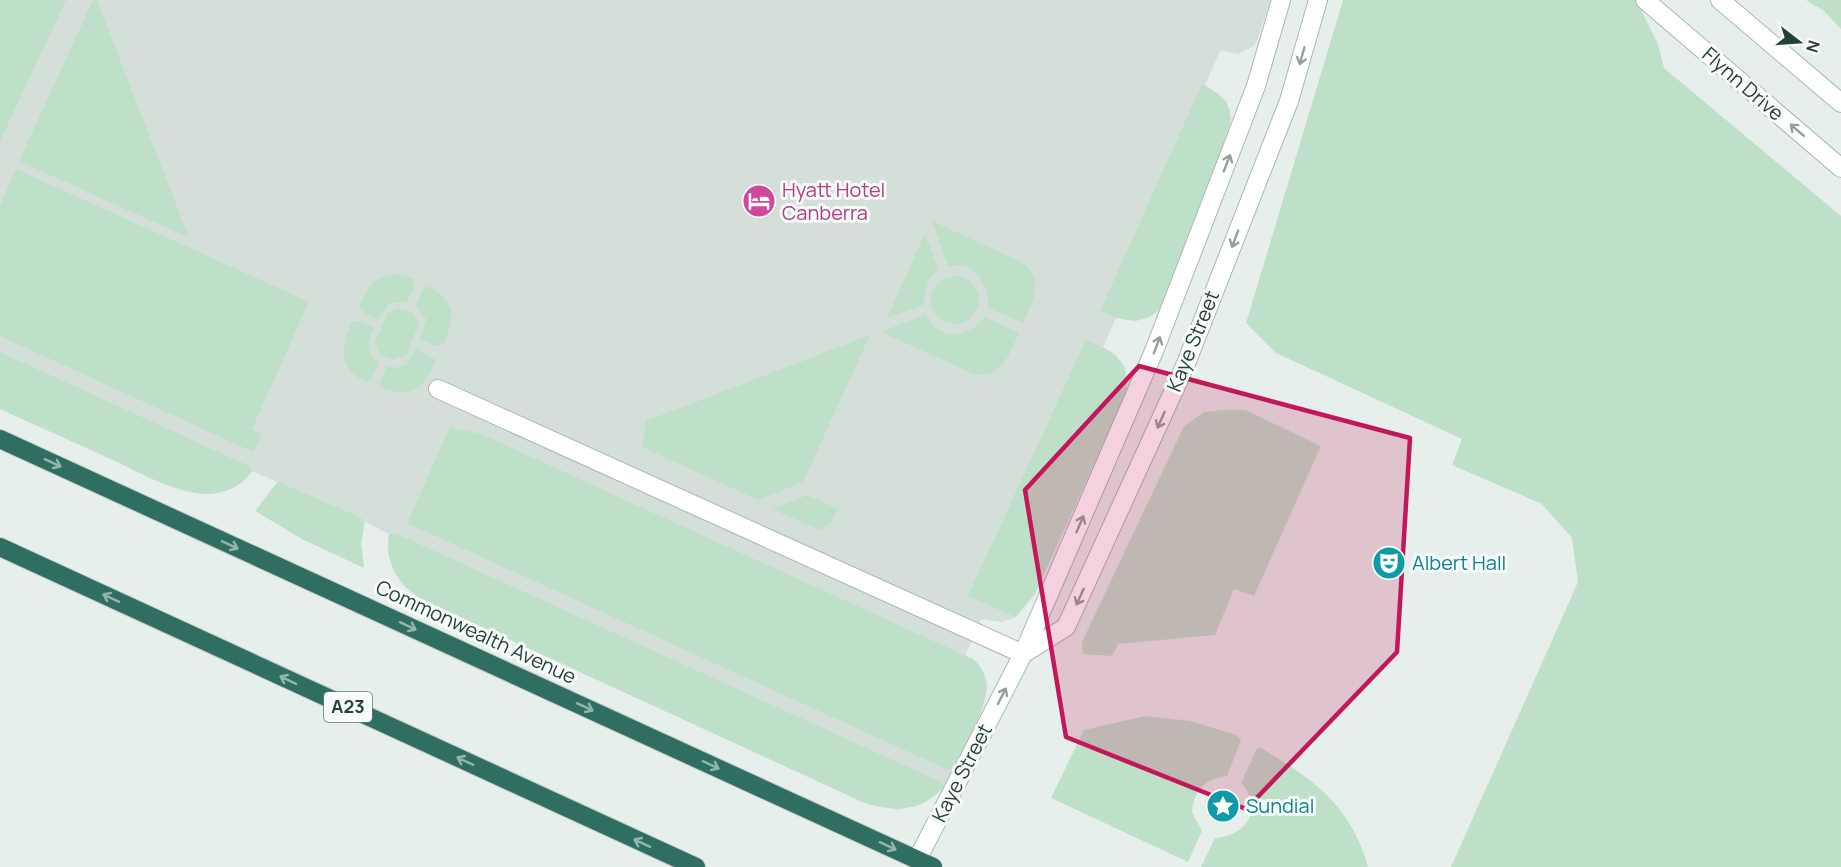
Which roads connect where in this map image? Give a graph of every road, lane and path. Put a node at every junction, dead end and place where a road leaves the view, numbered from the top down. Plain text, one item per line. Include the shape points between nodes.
1 (1281, 0) edge
2 (1318, 0) edge
3 (1645, 0) edge
4 (1720, 0) edge
5 (1841, 103) edge
6 (1841, 168) edge
7 (438, 389) dead end
8 (0, 439) edge
9 (0, 547) edge
10 (1023, 654) junction
11 (925, 863) edge
12 (696, 867) edge

10 -> 1 street, Kaye Street via 1154,351 1256,86
2 -> 10 street, Kaye Street via 1289,101 1185,366 1066,627
6 -> 3 street, Flynn Drive
4 - 5 street
7 - 10 street
8 -> 11 highway, Commonwealth Avenue
12 -> 9 highway, A23
11 -> 10 street, Kaye Street

